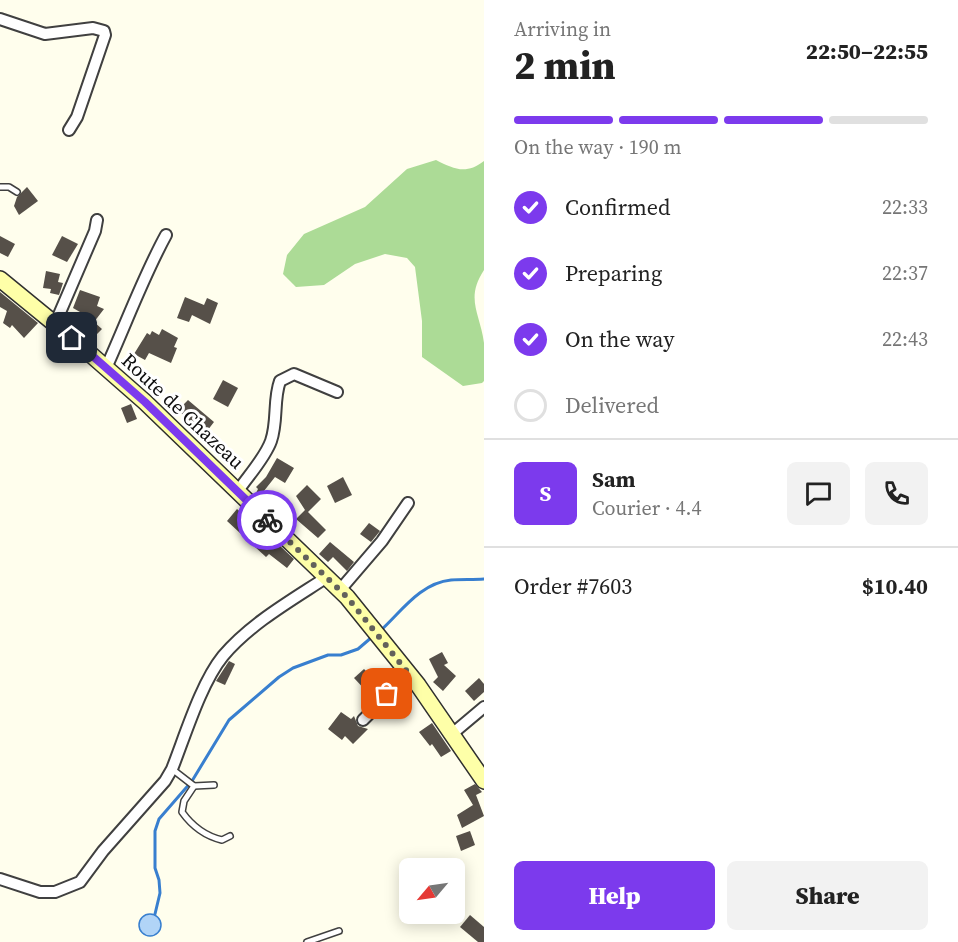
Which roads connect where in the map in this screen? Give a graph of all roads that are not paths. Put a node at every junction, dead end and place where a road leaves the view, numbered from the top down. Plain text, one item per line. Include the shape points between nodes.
1 (0, 19) edge
2 (69, 130) dead end
3 (0, 187) edge
4 (17, 192) dead end
5 (97, 220) dead end
6 (166, 235) dead end
7 (0, 279) edge
8 (55, 324) junction
9 (106, 368) junction
10 (337, 393) dead end
11 (238, 491) junction
12 (408, 503) dead end
13 (327, 577) junction
14 (340, 590) junction
15 (409, 674) junction
16 (484, 707) edge
17 (363, 720) dead end
18 (452, 734) junction
19 (172, 770) junction
20 (484, 781) edge
21 (214, 785) dead end
22 (194, 786) junction
23 (230, 836) dead end
24 (0, 879) edge
25 (339, 931) dead end
26 (307, 942) edge

1 - 2 street via 45,34 93,28 104,31
3 - 4 lane
5 - 8 street
6 - 9 street
7 - 8 main road, Route de Chazeau
8 - 9 main road, Route de Chazeau
9 - 11 main road, Route de Chazeau
10 - 11 street via 294,374 280,381 271,442
11 - 13 main road, Route de Chazeau
12 - 14 street
13 - 14 main road, Route de Chazeau
13 - 19 street via 264,619 223,656 203,690
14 - 15 main road, Route de Chazeau
15 - 17 street
15 - 18 main road, Route de Chazeau
16 - 18 street
18 - 20 main road, Route de Chazeau
19 - 22 lane
19 - 24 street via 80,882 55,892 40,892
21 - 22 lane
22 - 23 lane via 184,801 182,812 187,819 209,837 222,840
25 - 26 lane

